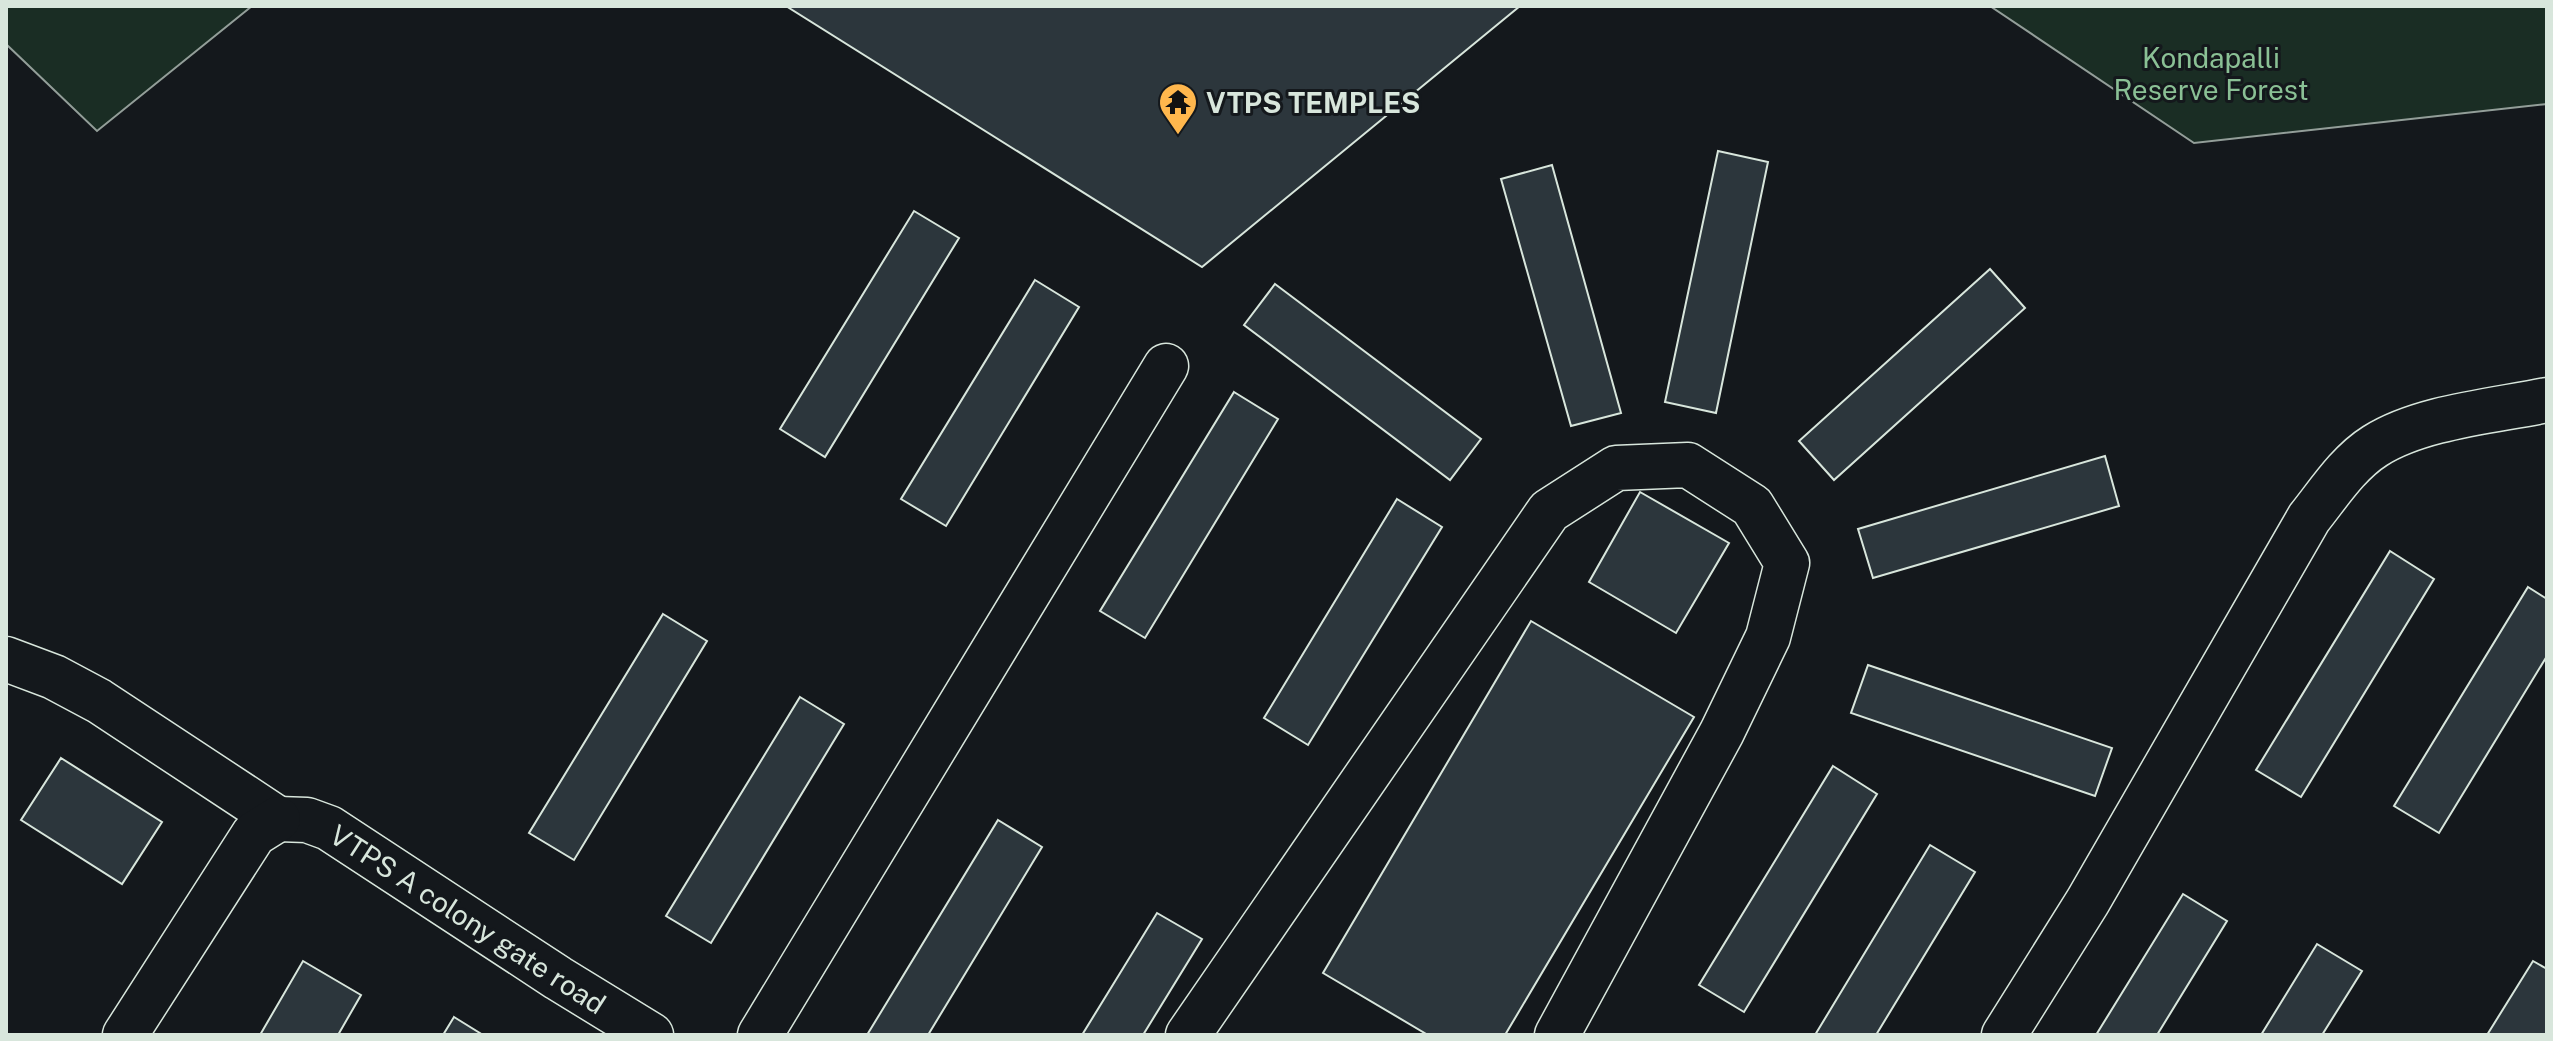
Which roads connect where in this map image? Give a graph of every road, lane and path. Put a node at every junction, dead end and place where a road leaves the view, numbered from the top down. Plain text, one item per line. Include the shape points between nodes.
1 (1166, 366) dead end
2 (2547, 400) edge
3 (6, 659) edge
4 (278, 819) junction
5 (125, 1035) edge
6 (651, 1035) edge
7 (760, 1035) edge
8 (1188, 1035) edge
9 (1557, 1035) edge
10 (2004, 1035) edge

1 - 7 street
2 - 10 street via 2417,425 2375,446 2349,467 2309,518 2088,901
3 - 4 street via 99,701
4 - 5 street via 254,834
4 - 6 street, VTPS A colony gate road via 307,820 329,828
8 - 9 street via 1549,511 1616,468 1688,465 1752,506 1787,563 1768,637 1722,732

